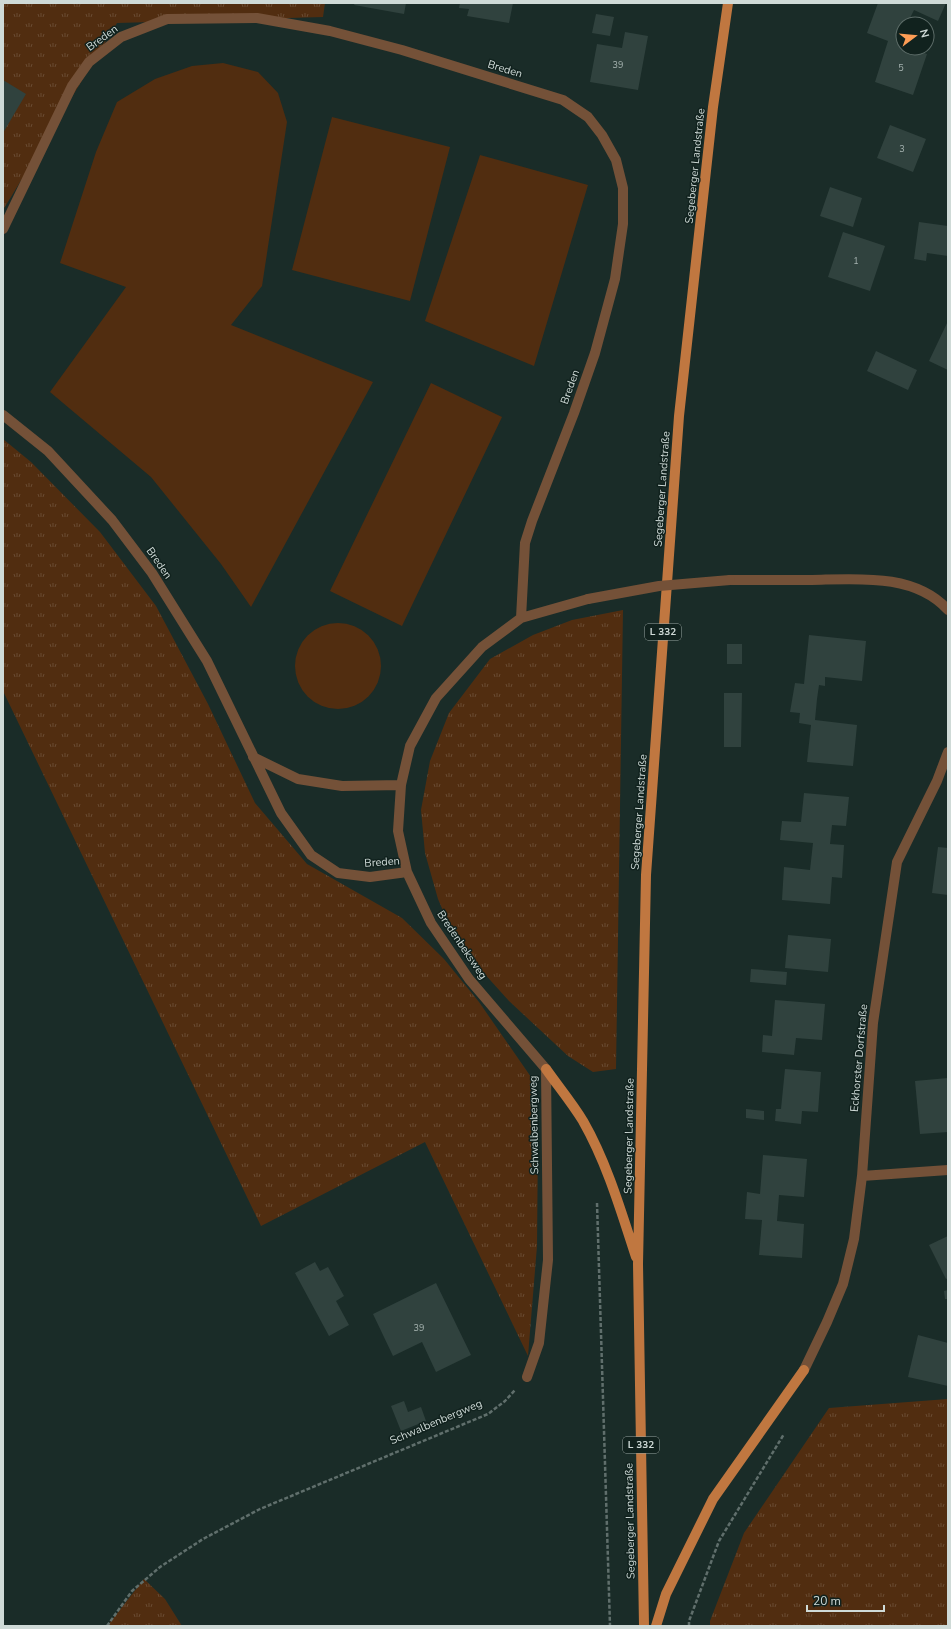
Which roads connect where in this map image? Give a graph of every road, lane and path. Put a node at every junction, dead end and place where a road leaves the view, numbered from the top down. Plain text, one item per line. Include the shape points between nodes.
1 (728, 3) edge
2 (3, 229) edge
3 (3, 415) edge
4 (947, 605) edge
5 (521, 618) junction
6 (948, 752) edge
7 (254, 757) junction
8 (401, 785) junction
9 (407, 872) junction
10 (546, 1069) junction
11 (948, 1170) edge
12 (862, 1176) junction
13 (597, 1200) dead end
14 (638, 1264) junction
15 (804, 1370) joint
16 (527, 1376) joint
17 (784, 1433) dead end
18 (107, 1626) edge
19 (610, 1626) edge
20 (644, 1626) edge
21 (656, 1626) edge
22 (689, 1626) edge

1 - 14 main road, Segeberger Landstraße / L 332 via 713,107 679,416 646,874
2 - 5 street, Breden via 72,86 89,62 121,37 166,18 257,18 330,31 402,50 563,100 588,117 616,160 623,188 623,224 615,279 595,353 526,543
3 - 7 street, Breden via 48,451 112,520 152,573 207,661
4 - 5 street, Bredenbeksweg, bridge via 901,584 873,579 730,580 659,586 588,599
5 - 8 street, Bredenbeksweg via 482,646 436,698 410,746
6 - 12 street, Eckhorster Dorfstraße via 897,862 873,1023
7 - 8 street via 298,779 342,786
7 - 9 street, Breden via 281,813 311,856 338,873 370,878
8 - 9 street, Bredenbeksweg via 398,831
9 - 10 street, Bredenbeksweg via 431,923 469,979
10 - 14 main road via 582,1119 595,1144
10 - 16 street, Schwalbenbergweg via 548,1260 539,1343
11 - 12 street
12 - 15 street, Eckhorster Dorfstraße via 854,1239 843,1284
13 - 19 path
14 - 20 main road, Segeberger Landstraße / L 332
15 - 21 main road via 713,1499 666,1594
16 - 18 path, Schwalbenbergweg via 505,1402 488,1414 260,1509 203,1538 160,1567 132,1591
17 - 22 path via 719,1541

